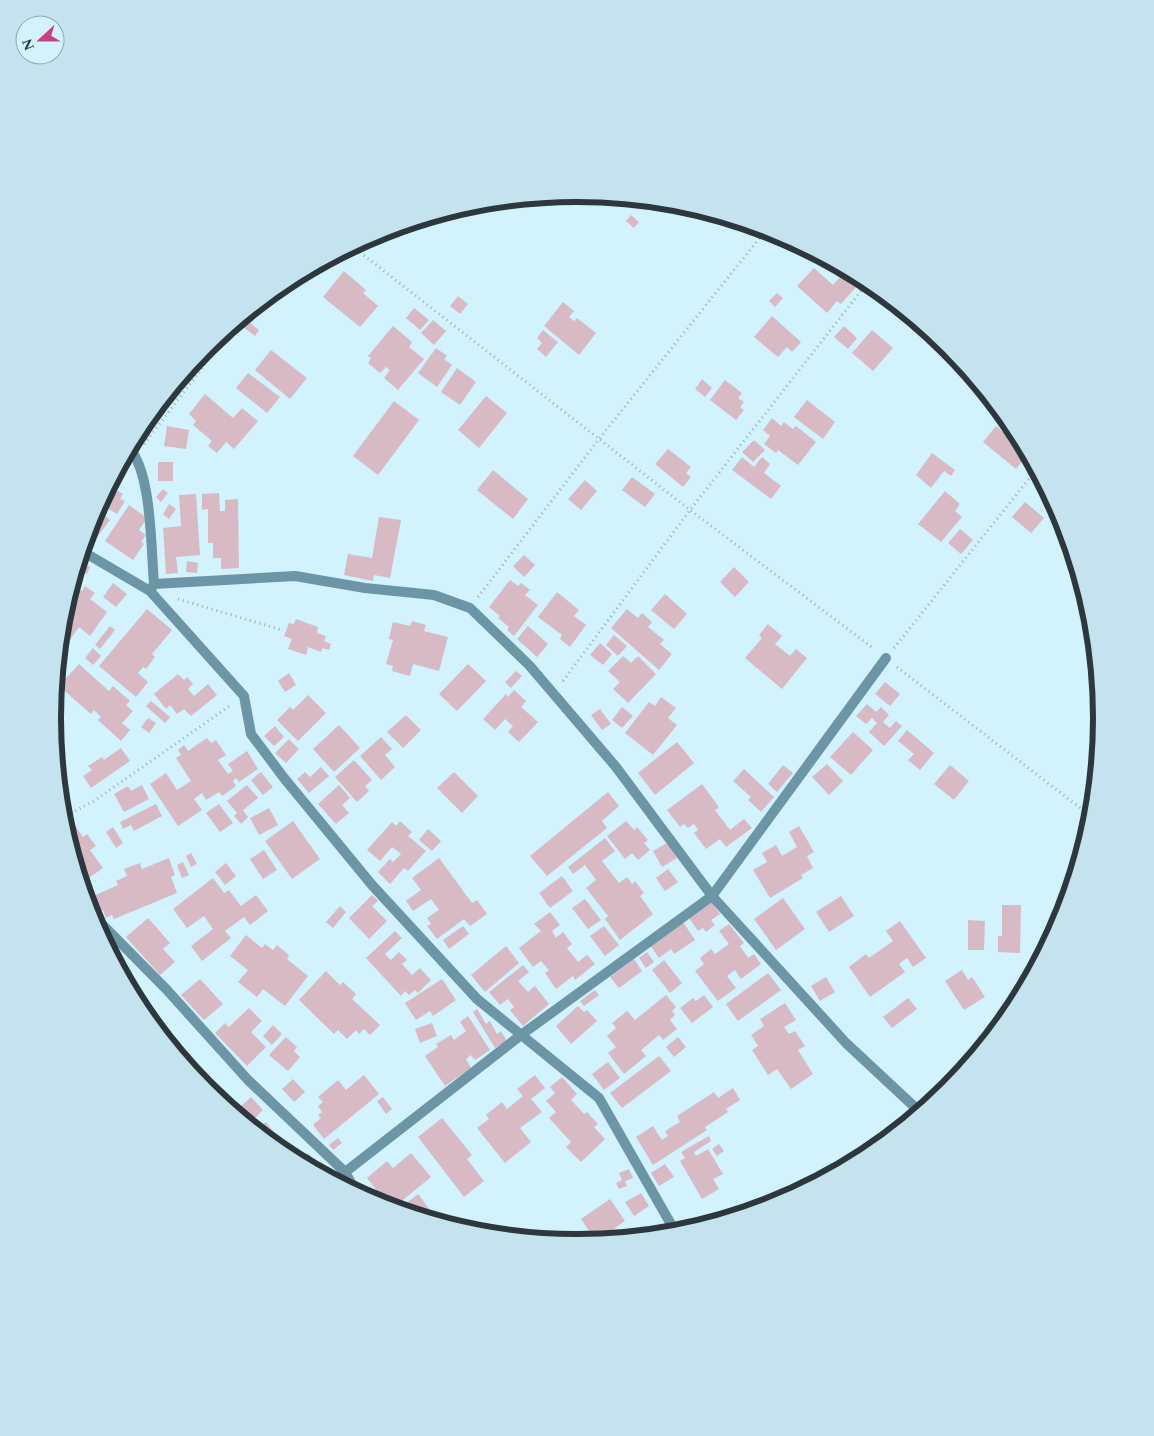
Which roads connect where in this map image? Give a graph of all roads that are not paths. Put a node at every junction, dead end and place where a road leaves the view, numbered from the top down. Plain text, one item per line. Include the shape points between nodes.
1 (134, 454) edge
2 (88, 554) edge
3 (152, 587) junction
4 (886, 658) road end
5 (712, 896) junction
6 (107, 929) edge
7 (522, 1035) junction
8 (915, 1107) edge
9 (345, 1172) junction
10 (340, 1176) edge
11 (350, 1182) edge
12 (671, 1225) edge

1 - 3 street via 148,500
2 - 3 street
3 - 5 street via 295,576 434,595 470,608 529,665 616,767
3 - 7 street via 244,696 251,734 372,885 477,999
4 - 5 street
5 - 7 street
5 - 8 street via 846,1043
6 - 9 street via 248,1080
7 - 9 street
7 - 12 street via 599,1098
9 - 10 street
9 - 11 street

